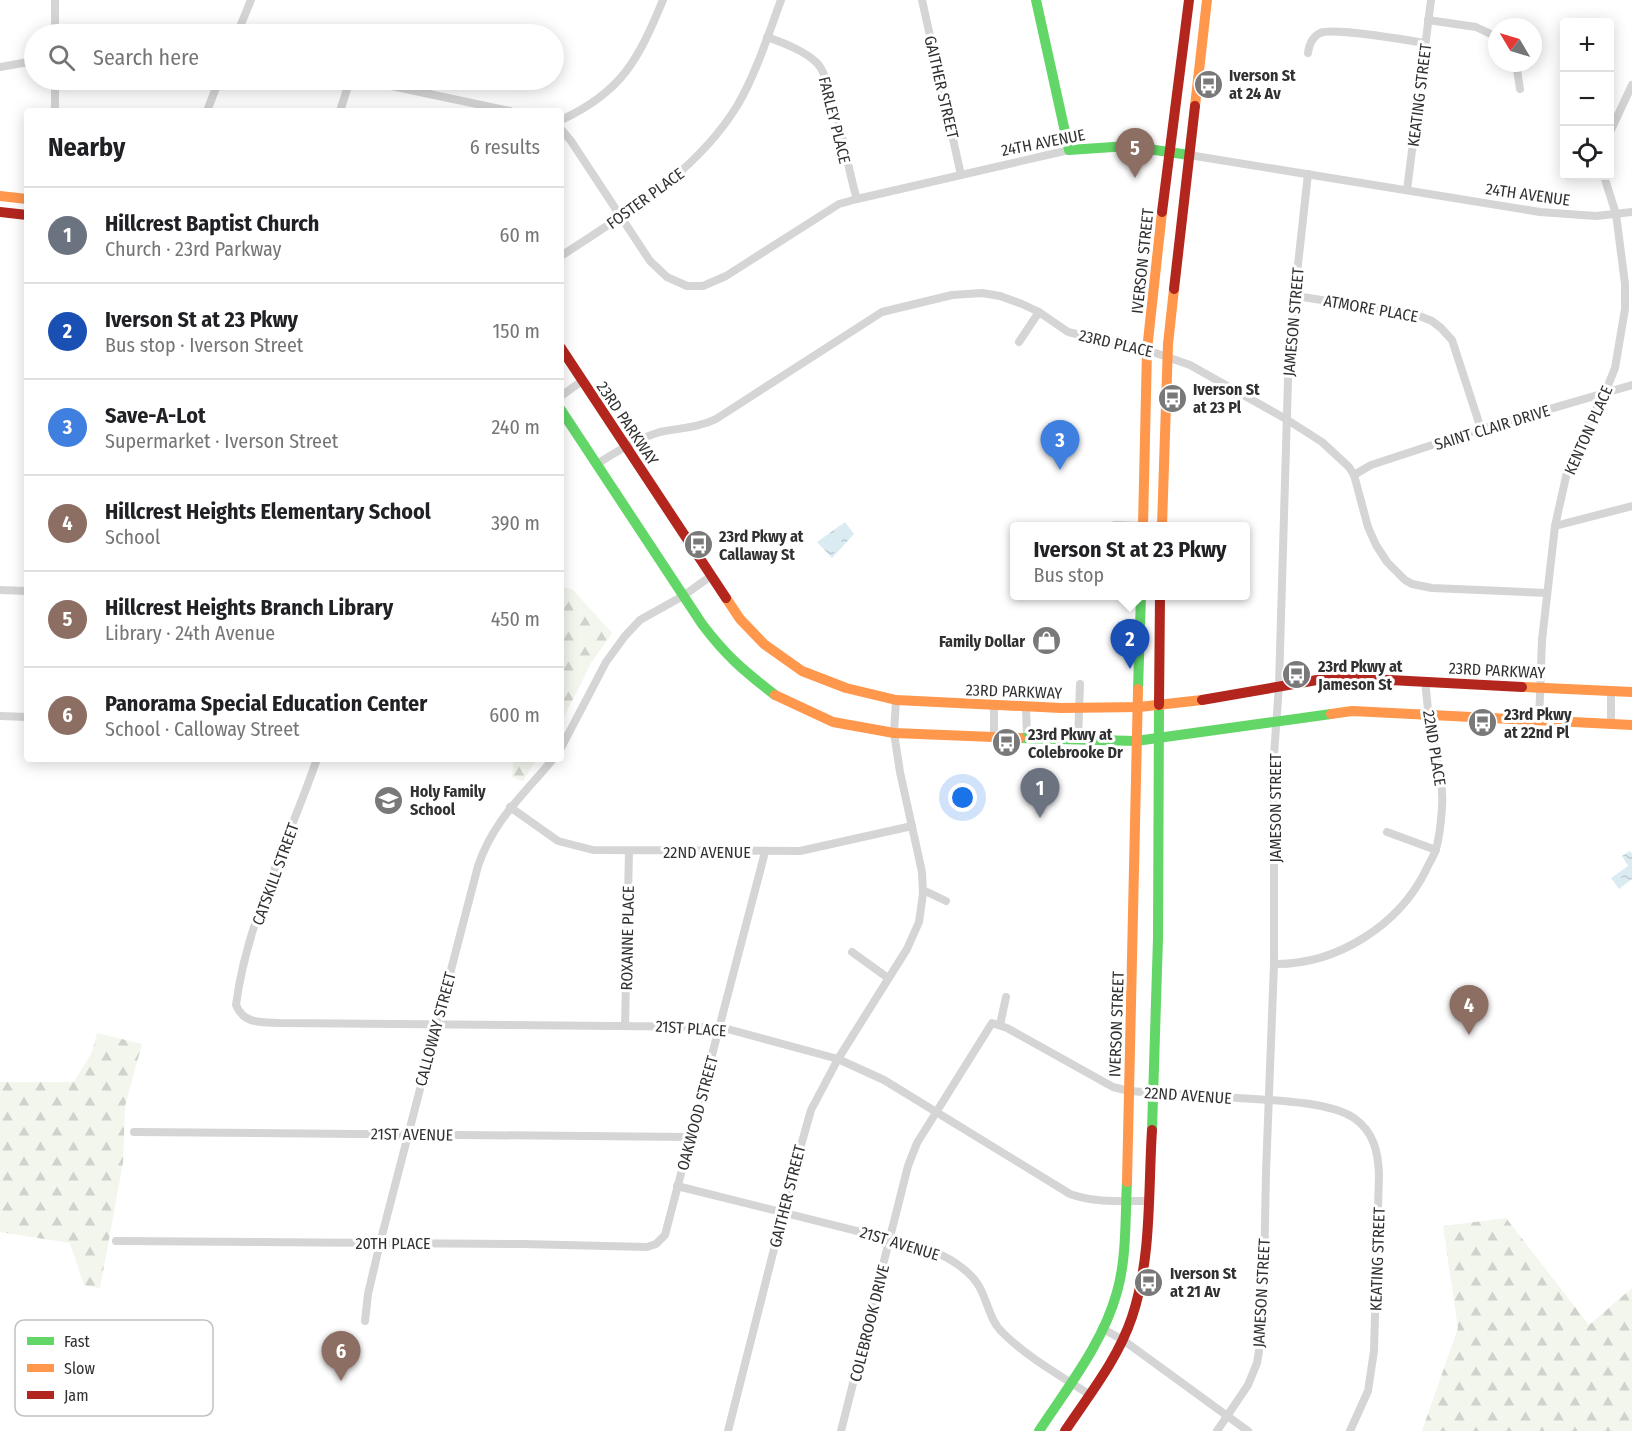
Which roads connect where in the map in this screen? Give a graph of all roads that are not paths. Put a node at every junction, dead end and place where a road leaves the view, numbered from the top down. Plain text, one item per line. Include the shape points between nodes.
1 (55, 0) edge
2 (251, 0) edge
3 (663, 0) edge
4 (780, 0) edge
5 (922, 0) edge
6 (1036, 0) edge
7 (1189, 0) edge
8 (1207, 0) edge
9 (1431, 0) edge
10 (1428, 20) junction
11 (55, 24) edge
12 (241, 24) edge
13 (1488, 33) edge
14 (767, 37) junction
15 (1425, 43) junction
16 (1308, 53) dead end
17 (24, 63) edge
18 (0, 67) edge
19 (1517, 72) edge
20 (1632, 85) edge
21 (1520, 89) dead end
22 (55, 90) edge
23 (215, 90) edge
24 (347, 90) edge
25 (410, 90) edge
26 (56, 108) edge
27 (208, 108) edge
28 (341, 108) edge
29 (496, 108) edge
30 (564, 118) edge
31 (1613, 126) edge
32 (564, 133) edge
33 (1070, 150) junction
34 (1169, 153) junction
35 (1189, 155) junction
36 (1308, 174) junction
37 (962, 175) junction
38 (1605, 180) edge
39 (1407, 190) junction
40 (0, 196) edge
41 (856, 199) junction
42 (24, 200) edge
43 (0, 212) edge
44 (1632, 212) edge
45 (1616, 214) junction
46 (24, 215) edge
47 (621, 217) junction
48 (564, 254) edge
49 (1296, 296) junction
50 (1039, 312) junction
51 (1019, 342) dead end
52 (1147, 350) junction
53 (564, 353) edge
54 (1167, 355) junction
55 (582, 381) junction
56 (1632, 385) edge
57 (1605, 393) junction
58 (564, 394) edge
59 (564, 414) edge
60 (1286, 419) junction
61 (1481, 429) junction
62 (625, 446) junction
63 (597, 464) junction
64 (1354, 475) junction
65 (1632, 506) edge
66 (1143, 522) edge
67 (1162, 522) edge
68 (1555, 526) junction
69 (711, 576) junction
70 (0, 590) edge
71 (24, 591) edge
72 (1546, 593) junction
73 (683, 596) junction
74 (1141, 600) edge
75 (1160, 600) edge
76 (1425, 681) junction
77 (1080, 684) dead end
78 (1279, 685) junction
79 (1540, 687) junction
80 (1611, 691) junction
81 (1632, 692) edge
82 (896, 700) junction
83 (1160, 704) junction
84 (994, 705) junction
85 (1026, 707) junction
86 (1139, 707) junction
87 (1079, 708) junction
88 (1428, 715) junction
89 (0, 716) edge
90 (24, 717) edge
91 (1276, 721) junction
92 (1539, 721) junction
93 (1611, 724) junction
94 (1632, 725) edge
95 (894, 733) junction
96 (994, 737) junction
97 (1160, 737) junction
98 (1027, 738) junction
99 (1078, 740) junction
100 (1136, 741) junction
101 (564, 742) edge
102 (316, 762) edge
103 (550, 762) edge
104 (510, 807) junction
105 (912, 826) junction
106 (1388, 832) dead end
107 (1436, 850) junction
108 (629, 851) junction
109 (765, 852) junction
110 (923, 890) junction
111 (946, 901) dead end
112 (852, 952) dead end
113 (1274, 964) junction
114 (888, 978) junction
115 (238, 991) joint
116 (1006, 997) dead end
117 (625, 1024) junction
118 (996, 1024) junction
119 (435, 1025) junction
120 (720, 1027) junction
121 (838, 1059) junction
122 (1129, 1091) junction
123 (1155, 1093) junction
124 (1269, 1100) junction
125 (1329, 1107) joint
126 (935, 1111) junction
127 (134, 1132) dead end
128 (407, 1134) junction
129 (690, 1137) junction
130 (677, 1186) junction
131 (1127, 1201) junction
132 (1148, 1201) junction
133 (783, 1212) junction
134 (665, 1235) joint
135 (891, 1239) junction
136 (116, 1241) dead end
137 (380, 1243) junction
138 (365, 1321) dead end
139 (1103, 1329) junction
140 (1123, 1340) junction
141 (1071, 1382) junction
142 (1090, 1395) junction
143 (1228, 1417) junction
144 (728, 1431) edge
145 (841, 1431) edge
146 (1039, 1431) edge
147 (1065, 1431) edge
148 (1217, 1431) edge
149 (1248, 1431) edge
150 (1350, 1431) edge

1 - 11 street
2 - 12 street
3 - 30 street via 629,68 600,99
4 - 14 street, FOSTER PLACE
5 - 37 street, GAITHER STREET
6 - 33 street
7 - 34 street, IVERSON STREET
8 - 35 street, IVERSON STREET
9 - 10 street, KEATING STREET
10 - 13 street via 1476,27
10 - 15 street, KEATING STREET
14 - 41 street, FARLEY PLACE via 814,60 823,69
14 - 47 street, FOSTER PLACE via 738,104 715,136 679,175
15 - 16 street via 1323,32 1313,39
15 - 39 street, KEATING STREET
17 - 18 street
19 - 21 street
20 - 31 street
22 - 26 street
23 - 27 street
24 - 28 street
25 - 29 street
32 - 47 street, 24TH AVENUE
33 - 34 street, 24TH AVENUE via 1128,146
33 - 37 street, 24TH AVENUE
34 - 35 street, 24TH AVENUE
34 - 52 street, IVERSON STREET
35 - 36 street, 24TH AVENUE
35 - 54 street, IVERSON STREET
36 - 39 street, 24TH AVENUE
36 - 49 street, JAMESON STREET
37 - 41 street, 24TH AVENUE
38 - 45 street, KENTON PLACE
39 - 45 street, 24TH AVENUE via 1540,212
40 - 42 street
41 - 47 street, 24TH AVENUE via 826,212 736,271 711,284 695,287 675,282 659,270
43 - 46 street
44 - 45 street, 24TH AVENUE
45 - 57 street, KENTON PLACE via 1625,309 1615,368
47 - 48 street, FOSTER PLACE
49 - 60 street, JAMESON STREET
49 - 61 street, ATMORE PLACE via 1417,315 1432,321 1452,340
50 - 51 street
50 - 52 street, 23RD PLACE via 1068,332
50 - 62 street, 23RD PLACE via 982,293 952,295 882,312 716,419
52 - 54 street, 23RD PLACE
52 - 66 street, IVERSON STREET
53 - 55 street, 23RD PARKWAY
54 - 60 street, 23RD PLACE
54 - 67 street, IVERSON STREET
55 - 58 street
55 - 62 street, 23RD PARKWAY
56 - 57 street, SAINT CLAIR DRIVE
57 - 61 street, SAINT CLAIR DRIVE
57 - 68 street, KENTON PLACE via 1568,472
59 - 63 street
60 - 64 street, 23RD PLACE via 1331,449
60 - 78 street, JAMESON STREET
61 - 64 street, SAINT CLAIR DRIVE via 1371,465
62 - 63 street, 23RD PLACE
62 - 69 street, 23RD PARKWAY
63 - 73 street
64 - 72 street, 23RD PLACE via 1376,545 1387,562 1412,584
65 - 68 street
68 - 72 street, KENTON PLACE
69 - 73 street
69 - 82 street, 23RD PARKWAY via 740,619 791,664 823,681
70 - 71 street
72 - 79 street, KENTON PLACE
73 - 95 street via 720,648 780,699 833,722
73 - 101 street via 640,620 614,649
74 - 86 street, IVERSON STREET
75 - 83 street
76 - 78 street, 23RD PARKWAY via 1352,678
76 - 79 street, 23RD PARKWAY
76 - 88 street, 22ND PLACE
77 - 87 street
78 - 83 street, 23RD PARKWAY via 1219,698
78 - 91 street, JAMESON STREET
79 - 80 street, 23RD PARKWAY
79 - 92 street, KENTON PLACE
80 - 81 street, 23RD PARKWAY
80 - 93 street
82 - 84 street, 23RD PARKWAY
82 - 95 street, GAITHER STREET
83 - 86 street, 23RD PARKWAY
83 - 97 street
84 - 85 street, 23RD PARKWAY
84 - 96 street
85 - 87 street, 23RD PARKWAY
85 - 98 street
86 - 87 street, 23RD PARKWAY
86 - 100 street, IVERSON STREET
87 - 99 street
88 - 91 street via 1352,711
88 - 92 street
88 - 107 street, 22ND PLACE via 1442,788
89 - 90 street
91 - 97 street
91 - 113 street, JAMESON STREET
92 - 93 street
93 - 94 street
95 - 96 street
95 - 105 street, GAITHER STREET
96 - 98 street
97 - 100 street
97 - 123 street
98 - 99 street
99 - 100 street
100 - 122 street, IVERSON STREET
102 - 115 street, CATSKILL STREET via 266,893
103 - 104 street, CALLOWAY STREET
104 - 108 street, 22ND AVENUE via 558,841 592,850
104 - 119 street, CALLOWAY STREET via 483,850
105 - 109 street, 22ND AVENUE via 818,848
105 - 110 street, GAITHER STREET
106 - 107 street
107 - 113 street, 22ND PLACE via 1419,884 1368,935 1321,957
108 - 109 street, 22ND AVENUE
108 - 117 street, ROXANNE PLACE
109 - 120 street, OAKWOOD STREET
110 - 111 street
110 - 114 street, GAITHER STREET via 915,934
112 - 114 street
113 - 124 street, JAMESON STREET
114 - 121 street, GAITHER STREET
115 - 119 street, 21ST PLACE via 236,1009 252,1021
116 - 118 street
117 - 119 street, 21ST PLACE
117 - 120 street, 21ST PLACE
118 - 122 street, 22ND AVENUE via 1113,1087
118 - 126 street, COLEBROOK DRIVE
119 - 128 street, CALLOWAY STREET
120 - 121 street, 21ST PLACE
120 - 129 street, OAKWOOD STREET
121 - 126 street, 21ST PLACE via 884,1080
121 - 133 street, GAITHER STREET via 812,1110
122 - 123 street, 22ND AVENUE
122 - 131 street, IVERSON STREET
123 - 124 street, 22ND AVENUE
123 - 132 street
124 - 125 street, 22ND AVENUE
124 - 143 street, JAMESON STREET via 1261,1344 1248,1385
125 - 150 street, KEATING STREET via 1354,1118 1373,1139 1378,1152 1374,1351 1368,1391
126 - 131 street, 21ST PLACE via 1070,1194 1096,1201
126 - 135 street, COLEBROOK DRIVE via 908,1166
127 - 128 street, 21ST AVENUE
128 - 129 street, 21ST AVENUE
128 - 137 street, CALLOWAY STREET
129 - 130 street, OAKWOOD STREET
130 - 133 street, 21ST AVENUE
130 - 134 street, OAKWOOD STREET
131 - 132 street, 21ST PLACE
131 - 139 street, IVERSON STREET via 1119,1282
132 - 140 street via 1140,1289
133 - 135 street, 21ST AVENUE
133 - 144 street, GAITHER STREET
134 - 137 street, 20TH PLACE via 647,1247
135 - 141 street, 21ST AVENUE via 936,1252 961,1268 980,1288 1001,1332
135 - 145 street, COLEBROOK DRIVE
136 - 137 street, 20TH PLACE
137 - 138 street, CALLOWAY STREET
139 - 140 street
139 - 141 street, IVERSON STREET
140 - 142 street
140 - 143 street
141 - 142 street, 21ST AVENUE
141 - 146 street, IVERSON STREET
142 - 147 street
143 - 148 street, JAMESON STREET
143 - 149 street

